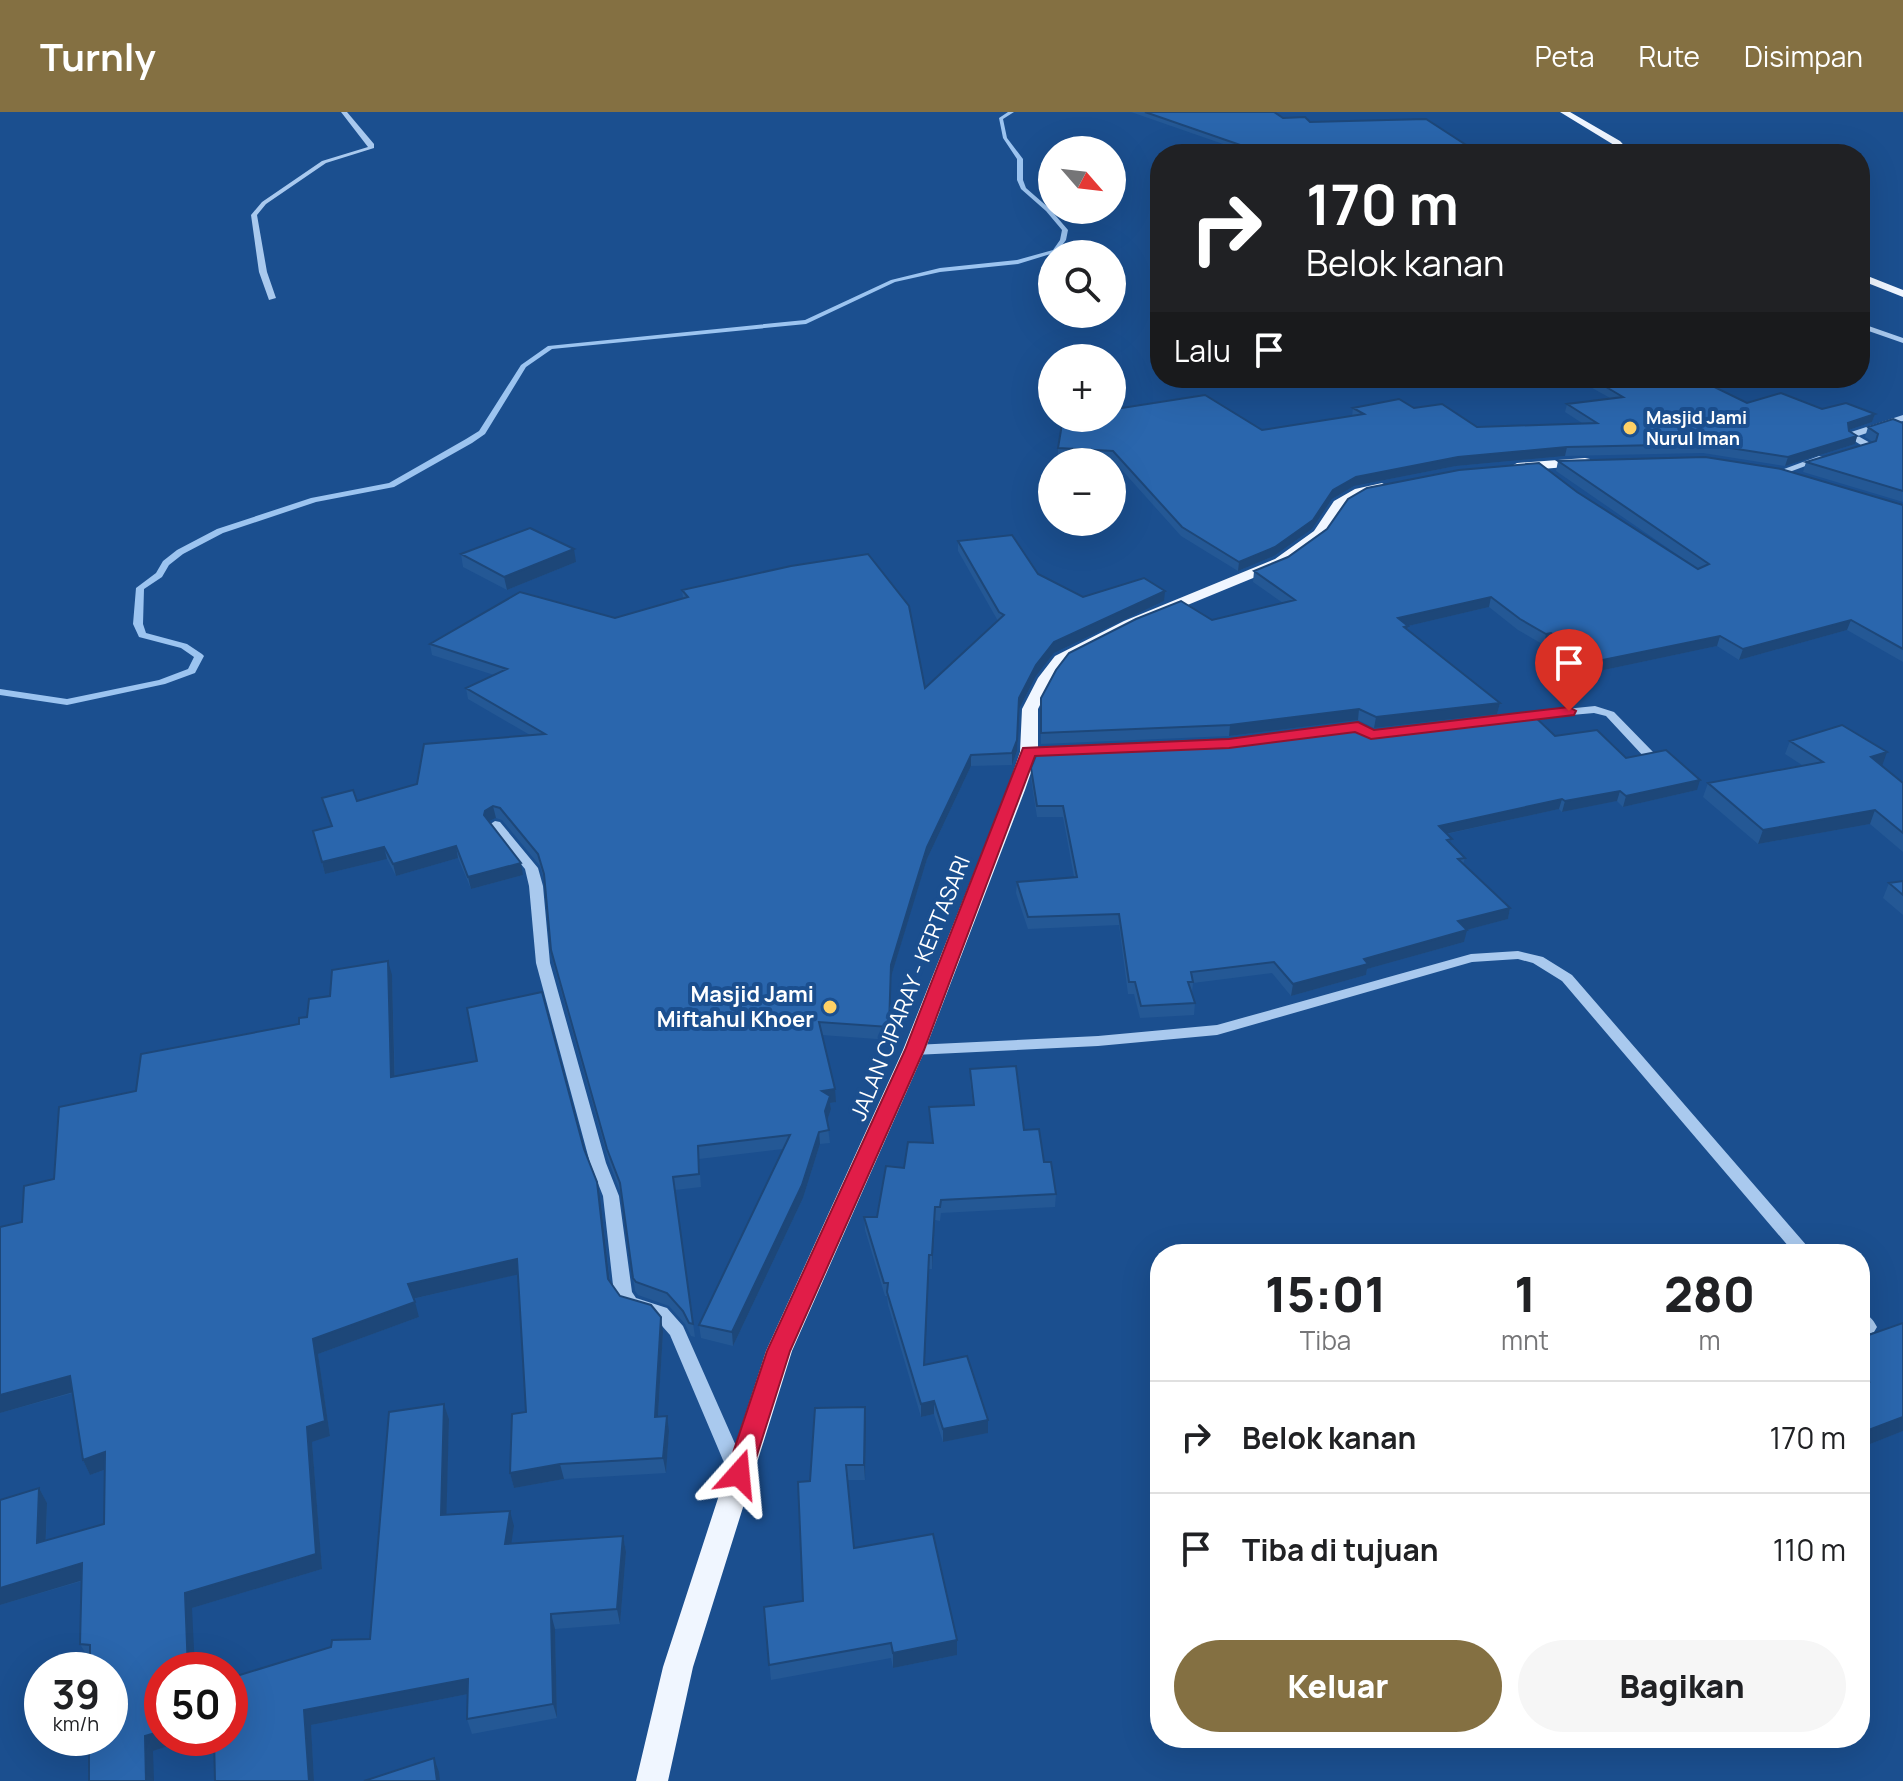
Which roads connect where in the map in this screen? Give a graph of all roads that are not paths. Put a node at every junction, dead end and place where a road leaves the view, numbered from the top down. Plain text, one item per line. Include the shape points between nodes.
1 (344, 112) edge
2 (1564, 112) edge
3 (1618, 144) edge
4 (1870, 280) edge
5 (1903, 294) edge
6 (272, 298) dead end
7 (1870, 329) edge
8 (1903, 341) edge
9 (1903, 418) edge
10 (1845, 452) edge
11 (1833, 455) edge
12 (1607, 461) edge
13 (1497, 469) edge
14 (1773, 470) joint
15 (1405, 481) edge
16 (1818, 483) edge
17 (1503, 719) edge
18 (1650, 756) edge
19 (495, 825) edge
20 (914, 1050) junction
21 (1796, 1244) edge
22 (739, 1474) junction
23 (652, 1781) edge

1 - 6 street via 371,148 324,162 254,215
2 - 3 main road
4 - 5 main road
7 - 8 street
9 - 10 street via 1851,435 1869,446
11 - 14 street
12 - 13 main road
14 - 16 main road
15 - 20 main road, JALAN CIPARAY - KERTASARI via 1360,492 1339,504 1319,534 1280,562 1129,624 1061,659 1030,709 1037,752
17 - 18 street via 1595,709 1610,714
19 - 22 street via 531,868 543,963 598,1163 609,1185 623,1294 630,1303 661,1313 677,1331
20 - 21 street via 1202,1033 1471,958 1518,955 1567,978
20 - 22 main road, JALAN CIPARAY - KERTASARI via 779,1351
22 - 23 main road, JALAN CIPARAY - KERTASARI via 678,1667

